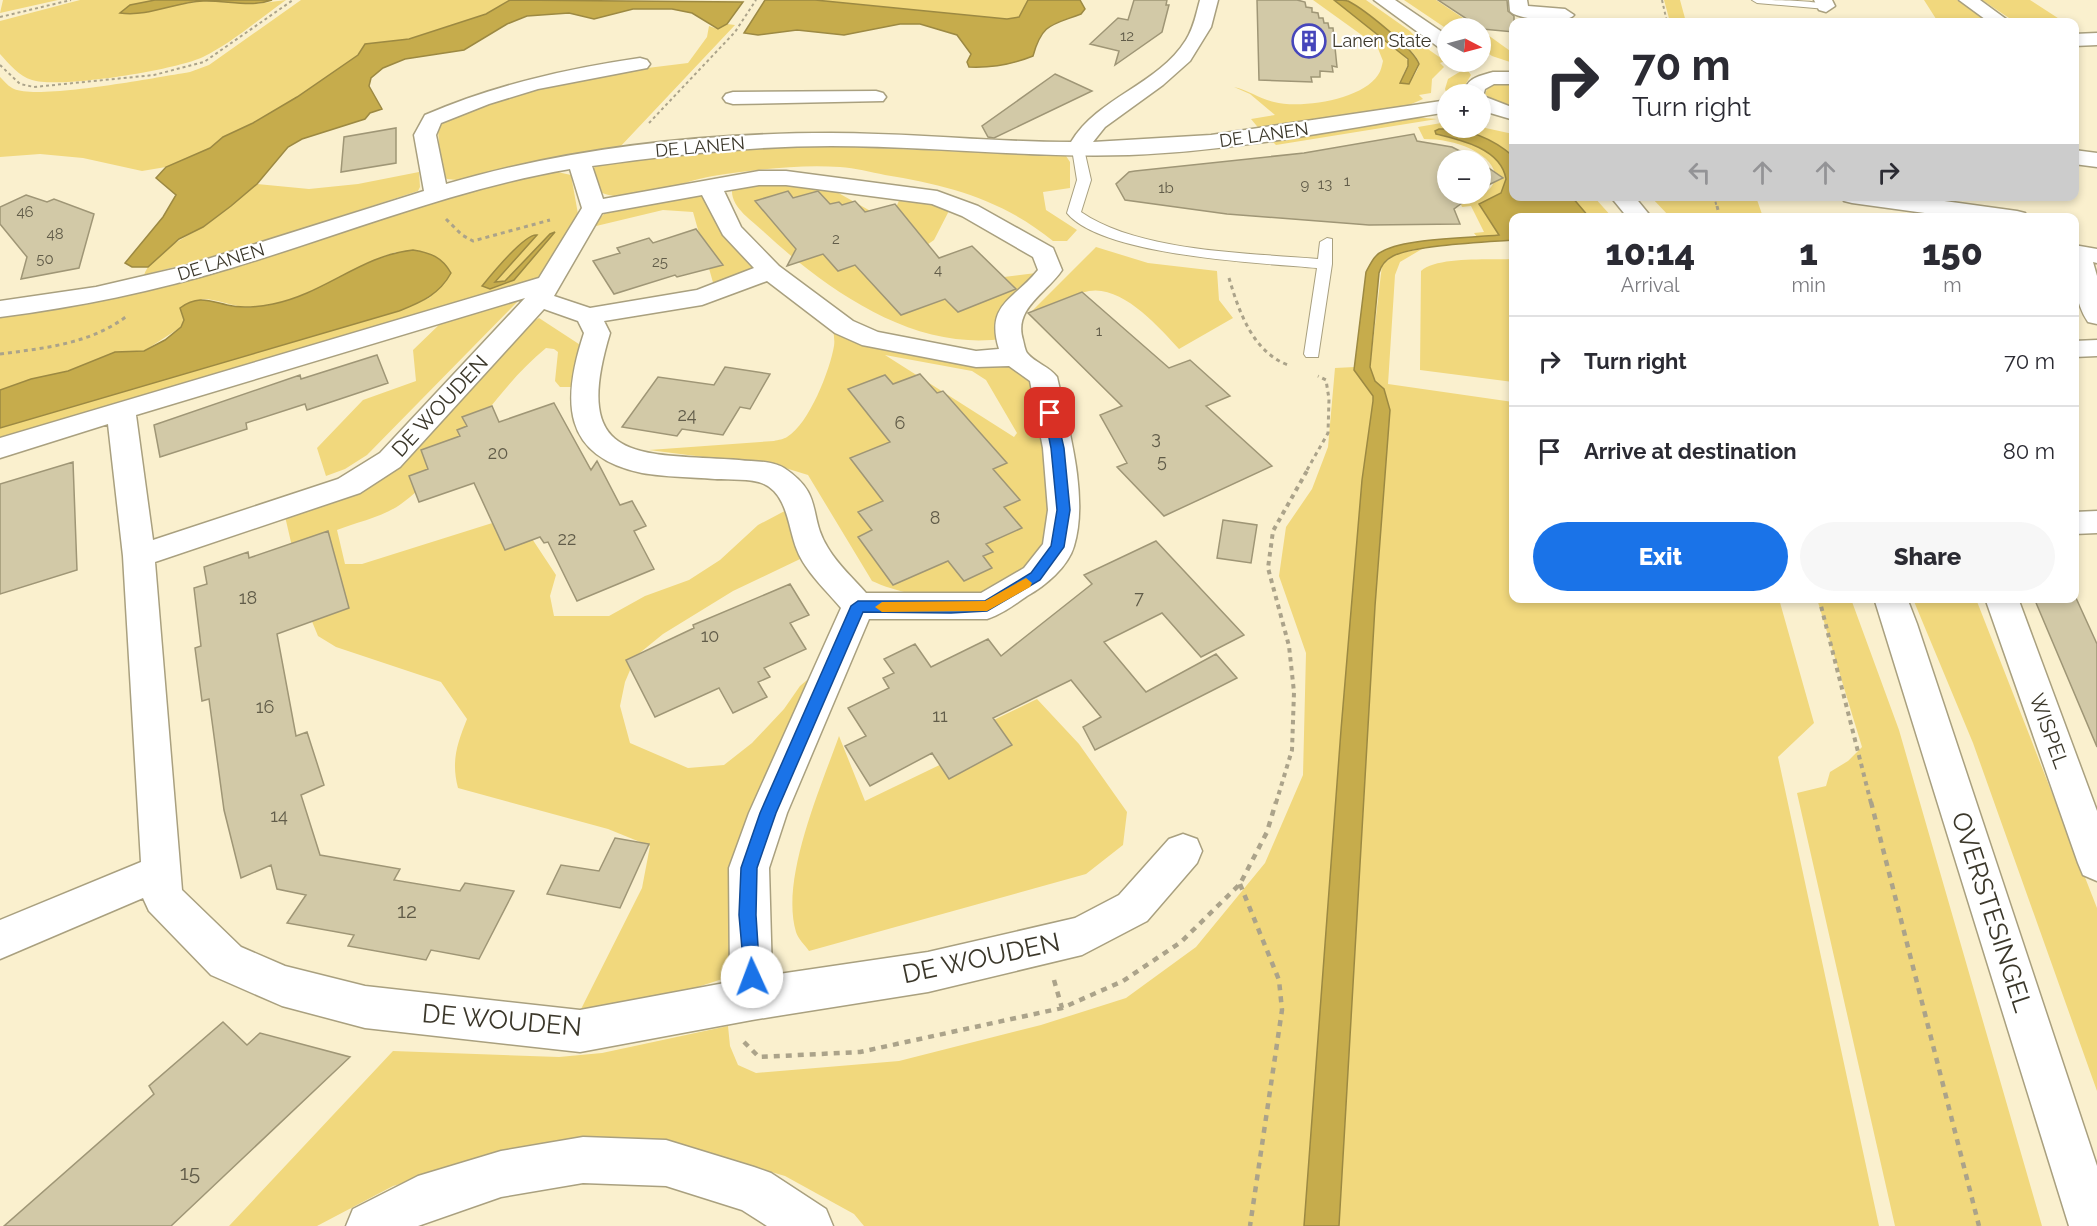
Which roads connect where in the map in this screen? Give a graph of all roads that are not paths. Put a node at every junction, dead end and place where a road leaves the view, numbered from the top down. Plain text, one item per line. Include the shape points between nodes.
1 (1209, 0) edge
2 (1383, 0) edge
3 (1518, 0) edge
4 (1757, 0) edge
5 (1968, 0) edge
6 (1824, 3) edge
7 (1565, 13) edge
8 (1995, 18) edge
9 (1437, 37) edge
10 (2097, 39) edge
11 (2079, 40) edge
12 (640, 64) dead end
13 (1484, 72) edge
14 (1491, 78) junction
15 (1509, 78) edge
16 (1480, 84) edge
17 (833, 97) junction
18 (876, 97) dead end
19 (733, 98) dead end
20 (1437, 108) edge
21 (1491, 108) edge
22 (1509, 113) edge
23 (825, 141) junction
24 (1078, 149) junction
25 (2079, 158) edge
26 (2097, 160) edge
27 (579, 161) junction
28 (710, 187) junction
29 (436, 194) junction
30 (1626, 201) edge
31 (1890, 201) edge
32 (592, 212) junction
33 (1636, 213) edge
34 (1980, 213) edge
35 (1327, 242) dead end
36 (2083, 253) edge
37 (1325, 264) junction
38 (770, 271) junction
39 (543, 292) junction
40 (0, 309) edge
41 (588, 316) junction
42 (2097, 316) edge
43 (2097, 348) edge
44 (2079, 350) edge
45 (1312, 354) dead end
46 (1015, 357) junction
47 (122, 411) junction
48 (0, 448) edge
49 (2097, 522) edge
50 (2079, 523) edge
51 (139, 556) junction
52 (1892, 603) edge
53 (2003, 603) edge
54 (858, 606) junction
55 (1183, 851) dead end
56 (2097, 863) edge
57 (160, 872) junction
58 (0, 940) edge
59 (752, 999) junction
60 (370, 1226) edge
61 (809, 1226) edge
62 (2093, 1226) edge

1 - 24 street via 1202,27 1191,45 1158,78 1095,124
2 - 9 street
3 - 7 street via 1520,11
4 - 6 lane
5 - 8 street
10 - 11 street
12 - 29 street via 511,90 432,119 425,135
13 - 14 street
14 - 15 street
14 - 16 street
17 - 18 street
17 - 19 street
17 - 23 street
20 - 24 street, DE LANEN via 1206,142
21 - 22 street
23 - 24 street, DE LANEN
23 - 27 street, DE LANEN via 773,142
24 - 37 lane via 1084,180 1074,213 1096,230 1134,241
25 - 26 street
27 - 29 street, DE LANEN
27 - 32 street
28 - 32 street
28 - 38 street via 730,230
28 - 46 street via 759,178 786,178 937,198 1017,236 1044,253 1050,270 1042,284 1017,302 1007,324
29 - 40 street, DE LANEN via 198,270 79,297
30 - 33 street
31 - 34 street
32 - 39 street, DE WOUDEN
35 - 37 lane
36 - 42 street
37 - 45 lane
38 - 41 street via 702,297
38 - 46 street via 844,327 871,339 976,358
39 - 41 street
39 - 47 street
39 - 51 street, DE WOUDEN via 390,460 350,486
41 - 54 street via 597,333 584,400 593,437 612,453 643,463 770,473 793,489 813,552
43 - 44 street
46 - 54 street via 1043,377 1058,448 1064,510 1058,547 1035,576 987,606
47 - 48 street
47 - 51 street, DE WOUDEN
49 - 50 street
51 - 57 street, DE WOUDEN
52 - 62 street, OVERSTESINGEL
53 - 56 street, WISPEL
54 - 59 street via 768,813 749,868
55 - 59 street, DE WOUDEN via 1133,908 1082,936 928,972
57 - 58 street
57 - 59 street, DE WOUDEN via 163,898 226,961 282,986 365,1007 580,1031
60 - 61 street via 418,1200 501,1173 584,1160 666,1163 754,1190

